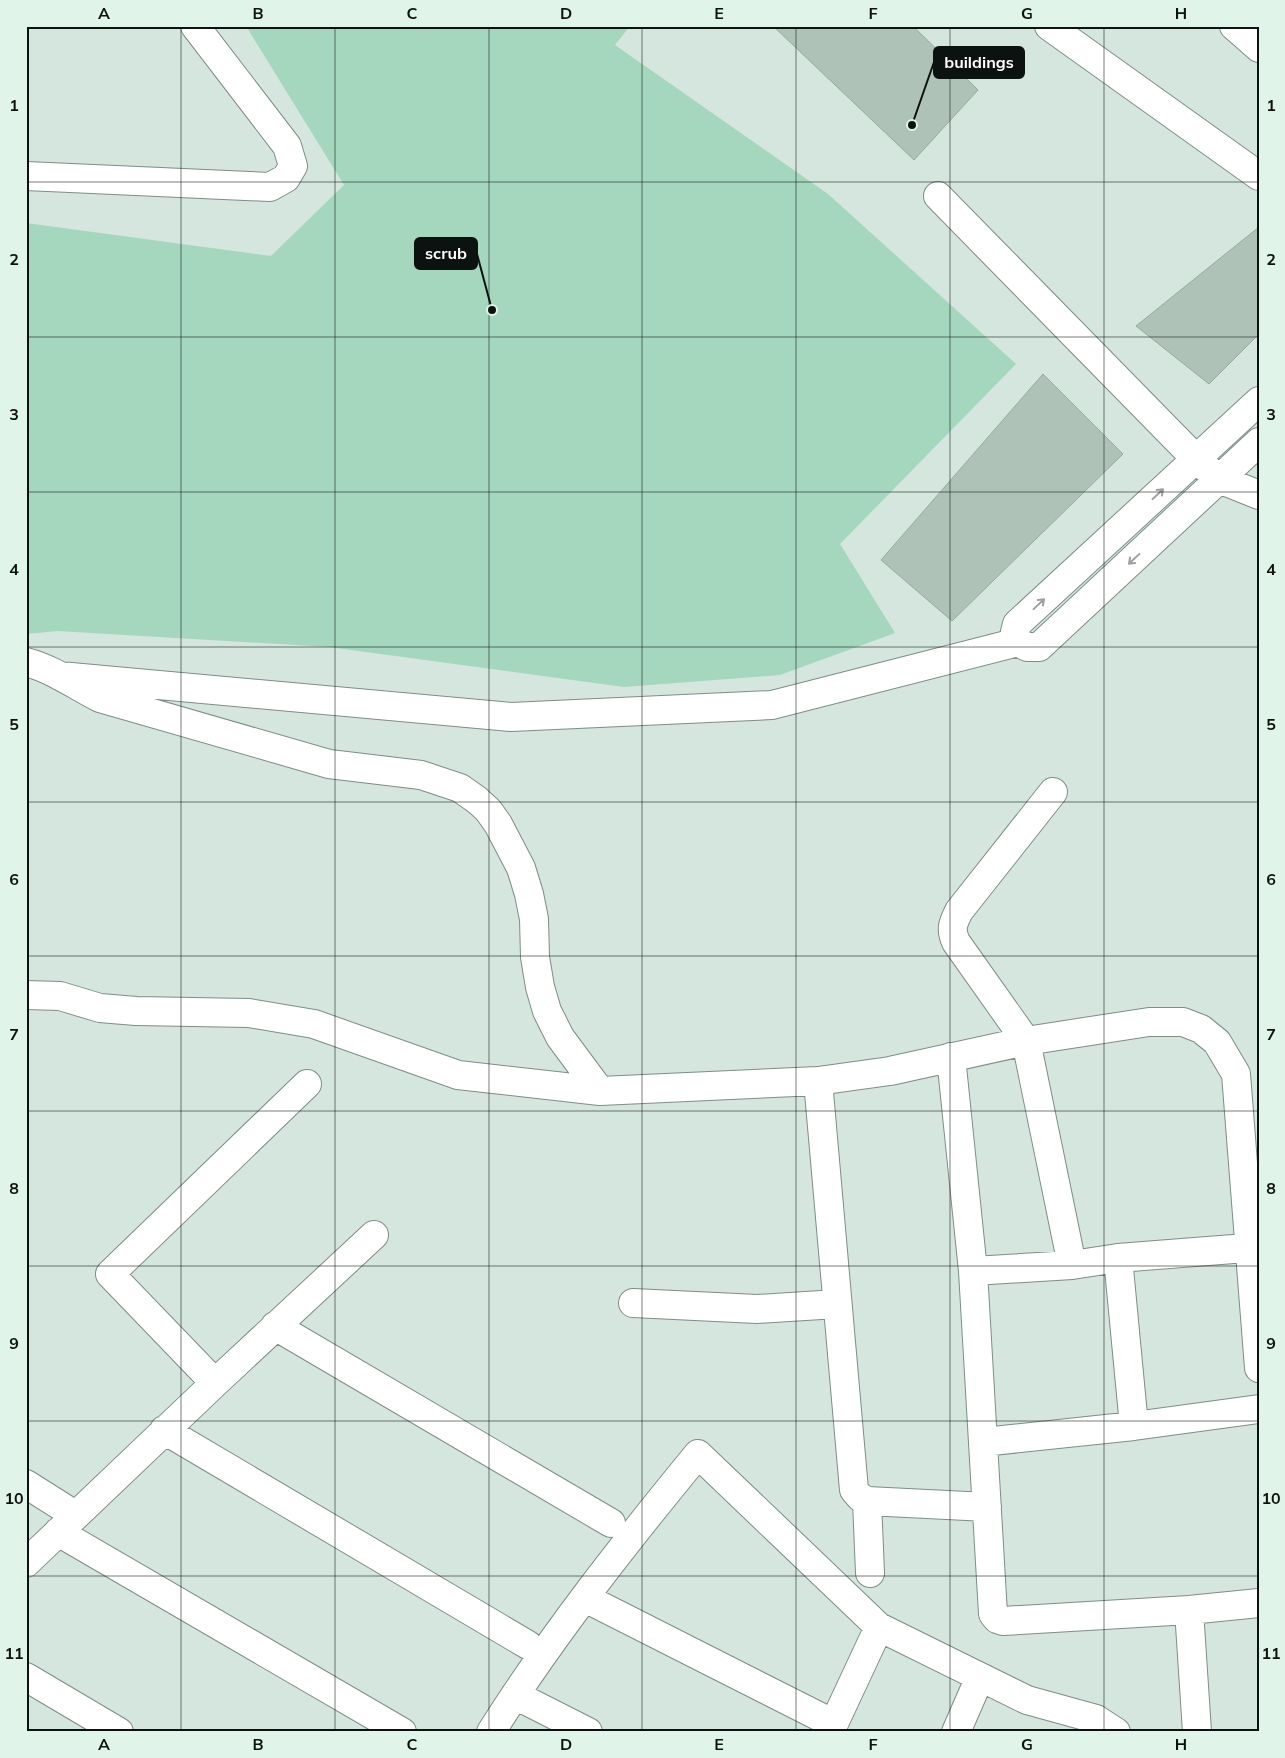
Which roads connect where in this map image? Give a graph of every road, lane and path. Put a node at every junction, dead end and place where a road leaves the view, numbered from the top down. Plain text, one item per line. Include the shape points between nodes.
1 (194, 26) edge
2 (1049, 26) edge
3 (1235, 27) edge
4 (1259, 48) edge
5 (26, 176) edge
6 (1259, 176) edge
7 (938, 196) dead end
8 (1259, 401) edge
9 (1259, 442) edge
10 (1196, 459) junction
11 (1220, 479) junction
12 (1259, 495) edge
13 (1018, 642) junction
14 (26, 662) edge
15 (60, 676) junction
16 (1053, 792) dead end
17 (26, 995) edge
18 (1026, 1041) junction
19 (951, 1058) junction
20 (818, 1081) junction
21 (307, 1084) dead end
22 (600, 1091) junction
23 (374, 1235) dead end
24 (1254, 1247) edge
25 (1118, 1258) junction
26 (1072, 1266) junction
27 (973, 1271) junction
28 (633, 1303) dead end
29 (837, 1304) junction
30 (275, 1326) junction
31 (1259, 1368) edge
32 (215, 1383) junction
33 (1259, 1409) edge
34 (1134, 1426) junction
35 (164, 1430) junction
36 (983, 1442) junction
37 (26, 1484) edge
38 (867, 1501) junction
39 (986, 1507) junction
40 (611, 1523) dead end
41 (67, 1524) junction
42 (29, 1555) edge
43 (870, 1573) dead end
44 (586, 1598) junction
45 (1259, 1603) edge
46 (1189, 1610) junction
47 (879, 1628) junction
48 (528, 1645) dead end
49 (26, 1677) edge
50 (980, 1677) junction
51 (515, 1695) junction
52 (832, 1728) edge
53 (1101, 1728) edge
54 (119, 1732) edge
55 (402, 1732) edge
56 (492, 1732) edge
57 (588, 1732) edge
58 (956, 1732) edge
59 (1197, 1732) edge

1 - 5 street via 287,146 294,166 286,178 270,187
2 - 6 street
3 - 4 street
7 - 10 street
8 - 10 street
9 - 11 street
10 - 11 street
13 -> 10 street via 1017,624
11 - 12 street
11 -> 13 street via 1039,647 1027,647
13 - 15 street via 772,705 511,717
14 - 15 street via 43,666
15 - 22 street via 100,698 329,764 421,775 460,788 477,800 498,824 527,885 534,918 535,957 547,1011 560,1037
16 - 18 street via 959,911 952,925 956,942
17 - 22 street via 60,996 100,1008 249,1014 314,1024 458,1075
18 - 19 street
18 - 24 street via 1149,1022 1183,1022 1201,1029 1217,1042 1236,1074
18 - 26 street
19 - 20 street
19 - 27 street
20 - 22 street
20 - 29 street
21 - 32 street via 110,1274
23 - 30 street
24 - 25 street
24 - 31 street
25 - 26 street
25 - 34 street
26 - 27 street
27 - 36 street
28 - 29 street via 757,1309
29 - 38 street via 854,1490
30 - 32 street
30 - 40 street
32 - 35 street
33 - 34 street
34 - 36 street
35 - 41 street
35 - 48 street
36 - 39 street
37 - 41 street
38 - 39 street
38 - 43 street
39 - 46 street via 993,1614 997,1619
41 - 42 street
41 - 55 street
44 - 47 street via 698,1454
44 - 51 street
44 - 52 street
45 - 46 street
46 - 59 street
47 - 50 street
47 - 52 street
49 - 54 street
50 - 53 street via 1027,1700
50 - 58 street
51 - 56 street
51 - 57 street

